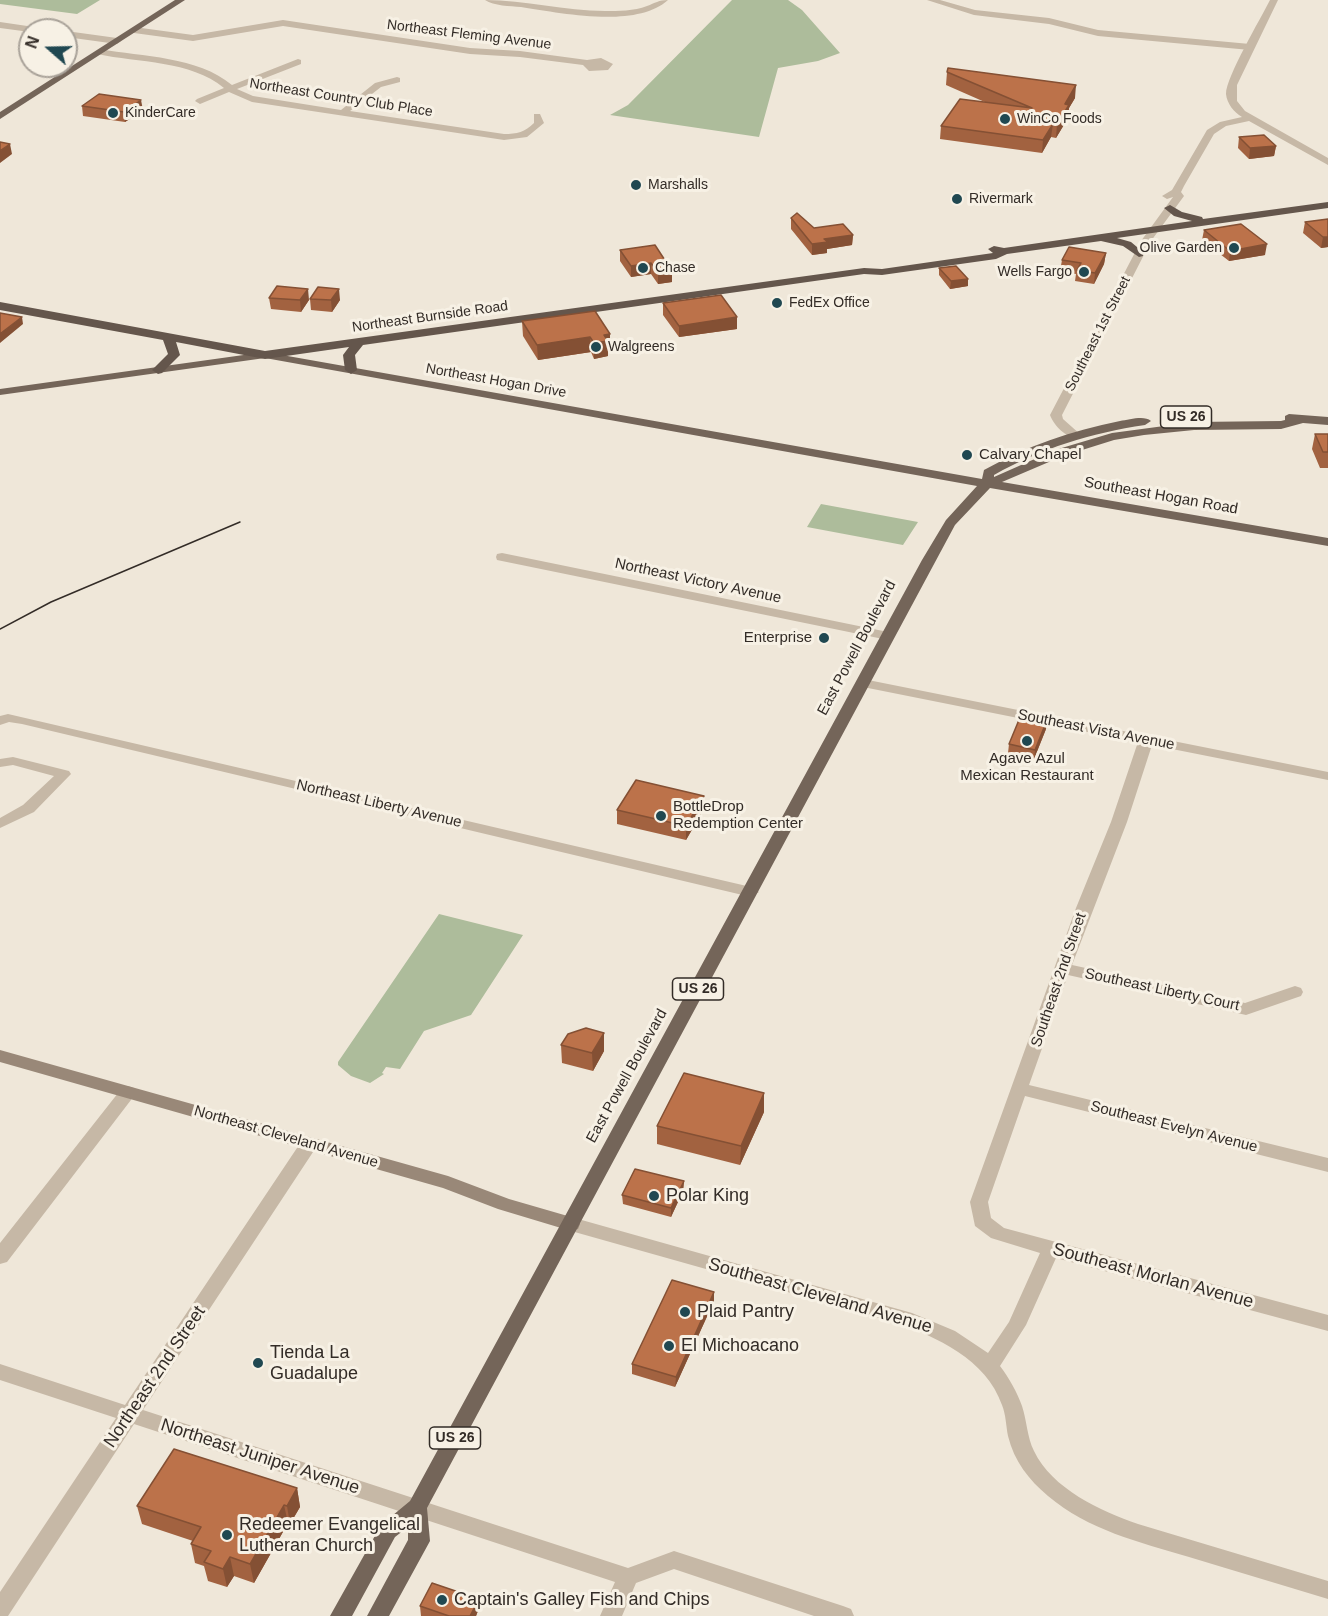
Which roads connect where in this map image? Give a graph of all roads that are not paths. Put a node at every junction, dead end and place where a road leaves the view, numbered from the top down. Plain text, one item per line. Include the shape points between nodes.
1 (181, 0) edge
2 (489, 0) edge
3 (664, 0) edge
4 (931, 0) edge
5 (1274, 0) edge
6 (0, 25) edge
7 (18, 28) edge
8 (134, 30) junction
9 (78, 36) edge
10 (117, 41) junction
11 (1250, 47) junction
12 (100, 52) junction
13 (298, 62) dead end
14 (587, 63) dead end
15 (397, 80) dead end
16 (227, 88) junction
17 (200, 102) dead end
18 (341, 114) junction
19 (0, 116) edge
20 (537, 116) dead end
21 (1251, 118) junction
22 (1328, 162) edge
23 (1176, 192) junction
24 (1328, 205) edge
25 (1170, 208) junction
26 (1211, 221) junction
27 (1153, 229) junction
28 (1096, 237) junction
29 (1004, 251) junction
30 (968, 252) junction
31 (1139, 254) junction
32 (909, 268) junction
33 (864, 271) junction
34 (0, 306) edge
35 (169, 338) junction
36 (359, 342) junction
37 (265, 355) junction
38 (158, 370) junction
39 (351, 370) junction
40 (0, 392) edge
41 (1328, 421) edge
42 (1140, 426) junction
43 (1075, 435) junction
44 (988, 483) junction
45 (1328, 542) edge
46 (502, 557) dead end
47 (888, 636) junction
48 (863, 683) junction
49 (4, 720) edge
50 (1146, 741) junction
51 (0, 764) edge
52 (1328, 776) edge
53 (0, 823) edge
54 (751, 892) junction
55 (1064, 969) junction
56 (1295, 992) dead end
57 (0, 1056) edge
58 (1020, 1089) junction
59 (128, 1092) junction
60 (309, 1144) junction
61 (1328, 1166) edge
62 (982, 1221) joint
63 (571, 1224) junction
64 (1051, 1249) junction
65 (0, 1257) edge
66 (1328, 1323) edge
67 (988, 1366) junction
68 (0, 1372) edge
69 (130, 1415) junction
70 (417, 1508) junction
71 (628, 1577) junction
72 (1328, 1590) edge
73 (0, 1610) edge
74 (340, 1616) edge
75 (378, 1616) edge
76 (611, 1616) edge
77 (843, 1616) edge

1 - 8 main road
2 - 3 street via 605,14 645,14
4 - 11 street via 974,12 1041,20 1098,33
5 - 11 street
6 - 7 street
8 - 10 main road
8 - 14 street, Northeast Fleming Avenue via 193,38 283,23 470,51
9 - 10 street
10 - 12 main road
11 - 21 street via 1230,93 1235,107
12 - 16 street, Northeast Country Club Place via 196,68 214,76
12 - 19 main road
13 - 16 street
15 - 18 street via 378,85
16 - 17 street
16 - 18 street, Northeast Country Club Place via 252,99
18 - 20 street, Northeast Country Club Place via 504,137 522,137 531,132 539,123
21 - 22 street
21 - 23 street, Southeast 1st Street via 1226,123 1212,131
23 - 25 street, Southeast 1st Street via 1179,196
23 - 27 street, Southeast 1st Street via 1166,196
24 - 26 highway, Northeast Burnside Road
25 - 26 highway via 1184,216
25 - 27 street, Southeast 1st Street
26 - 27 highway, Northeast Burnside Road
27 - 28 highway, Northeast Burnside Road
27 - 31 street, Southeast 1st Street
28 - 29 highway, Northeast Burnside Road
28 - 31 highway via 1126,244
29 - 30 highway, Northeast Burnside Road
29 - 32 highway, Northeast Burnside Road via 996,256
30 - 32 highway via 965,256
30 - 33 highway, Northeast Burnside Road via 875,265
31 - 43 street, Southeast 1st Street via 1056,415
32 - 33 highway, Northeast Burnside Road
33 - 36 highway, Northeast Burnside Road
34 - 35 highway, Northeast Hogan Drive
35 - 37 highway, Northeast Hogan Drive
35 - 38 highway via 174,355
36 - 37 highway, Northeast Burnside Road
36 - 39 highway via 349,355
37 - 38 main road, Northeast Burnside Road
37 - 39 main road, Northeast Hogan Drive
38 - 40 main road, Northeast Burnside Road
39 - 44 main road, Northeast Hogan Drive
41 - 42 main road, East Powell Boulevard / US 26
42 - 43 main road, East Powell Boulevard / US 26
42 - 44 main road, East Powell Boulevard / US 26
43 - 44 main road, East Powell Boulevard / US 26 via 1011,460 988,473
44 - 45 main road, Southeast Hogan Road
44 - 47 main road, East Powell Boulevard / US 26 via 950,523
46 - 47 street, Northeast Victory Avenue
47 - 48 main road, East Powell Boulevard / US 26
48 - 50 street, Southeast Vista Avenue
48 - 54 main road, East Powell Boulevard / US 26
49 - 54 street, Northeast Liberty Avenue
50 - 52 street, Southeast Vista Avenue
50 - 55 street, Southeast 2nd Street
51 - 53 street via 13,761 64,774 32,808
54 - 63 main road, East Powell Boulevard / US 26
55 - 56 street, Southeast Liberty Court via 1246,1009
55 - 58 street, Southeast 2nd Street
57 - 59 main road, Northeast Cleveland Avenue
58 - 61 street, Southeast Evelyn Avenue
58 - 62 street, Southeast 2nd Street via 979,1202
59 - 60 main road, Northeast Cleveland Avenue
59 - 65 street
60 - 63 main road, Northeast Cleveland Avenue via 448,1183
60 - 69 street, Northeast 2nd Street
62 - 64 street, Southeast Morlan Avenue via 998,1233
63 - 67 street, Southeast Cleveland Avenue via 930,1326 956,1339
63 - 70 main road, East Powell Boulevard / US 26
64 - 66 street, Southeast Morlan Avenue
64 - 67 street via 1010,1336
67 - 72 street, Southeast Cleveland Avenue via 1012,1406 1028,1461 1078,1508 1153,1537
68 - 69 street, Northeast Juniper Avenue
69 - 70 street, Northeast Juniper Avenue
69 - 73 street, Northeast 2nd Street
70 - 71 street, Northeast Juniper Avenue
70 - 74 main road, East Powell Boulevard / US 26 via 388,1531
70 - 75 main road via 419,1540
71 - 76 street
71 - 77 street via 674,1560

